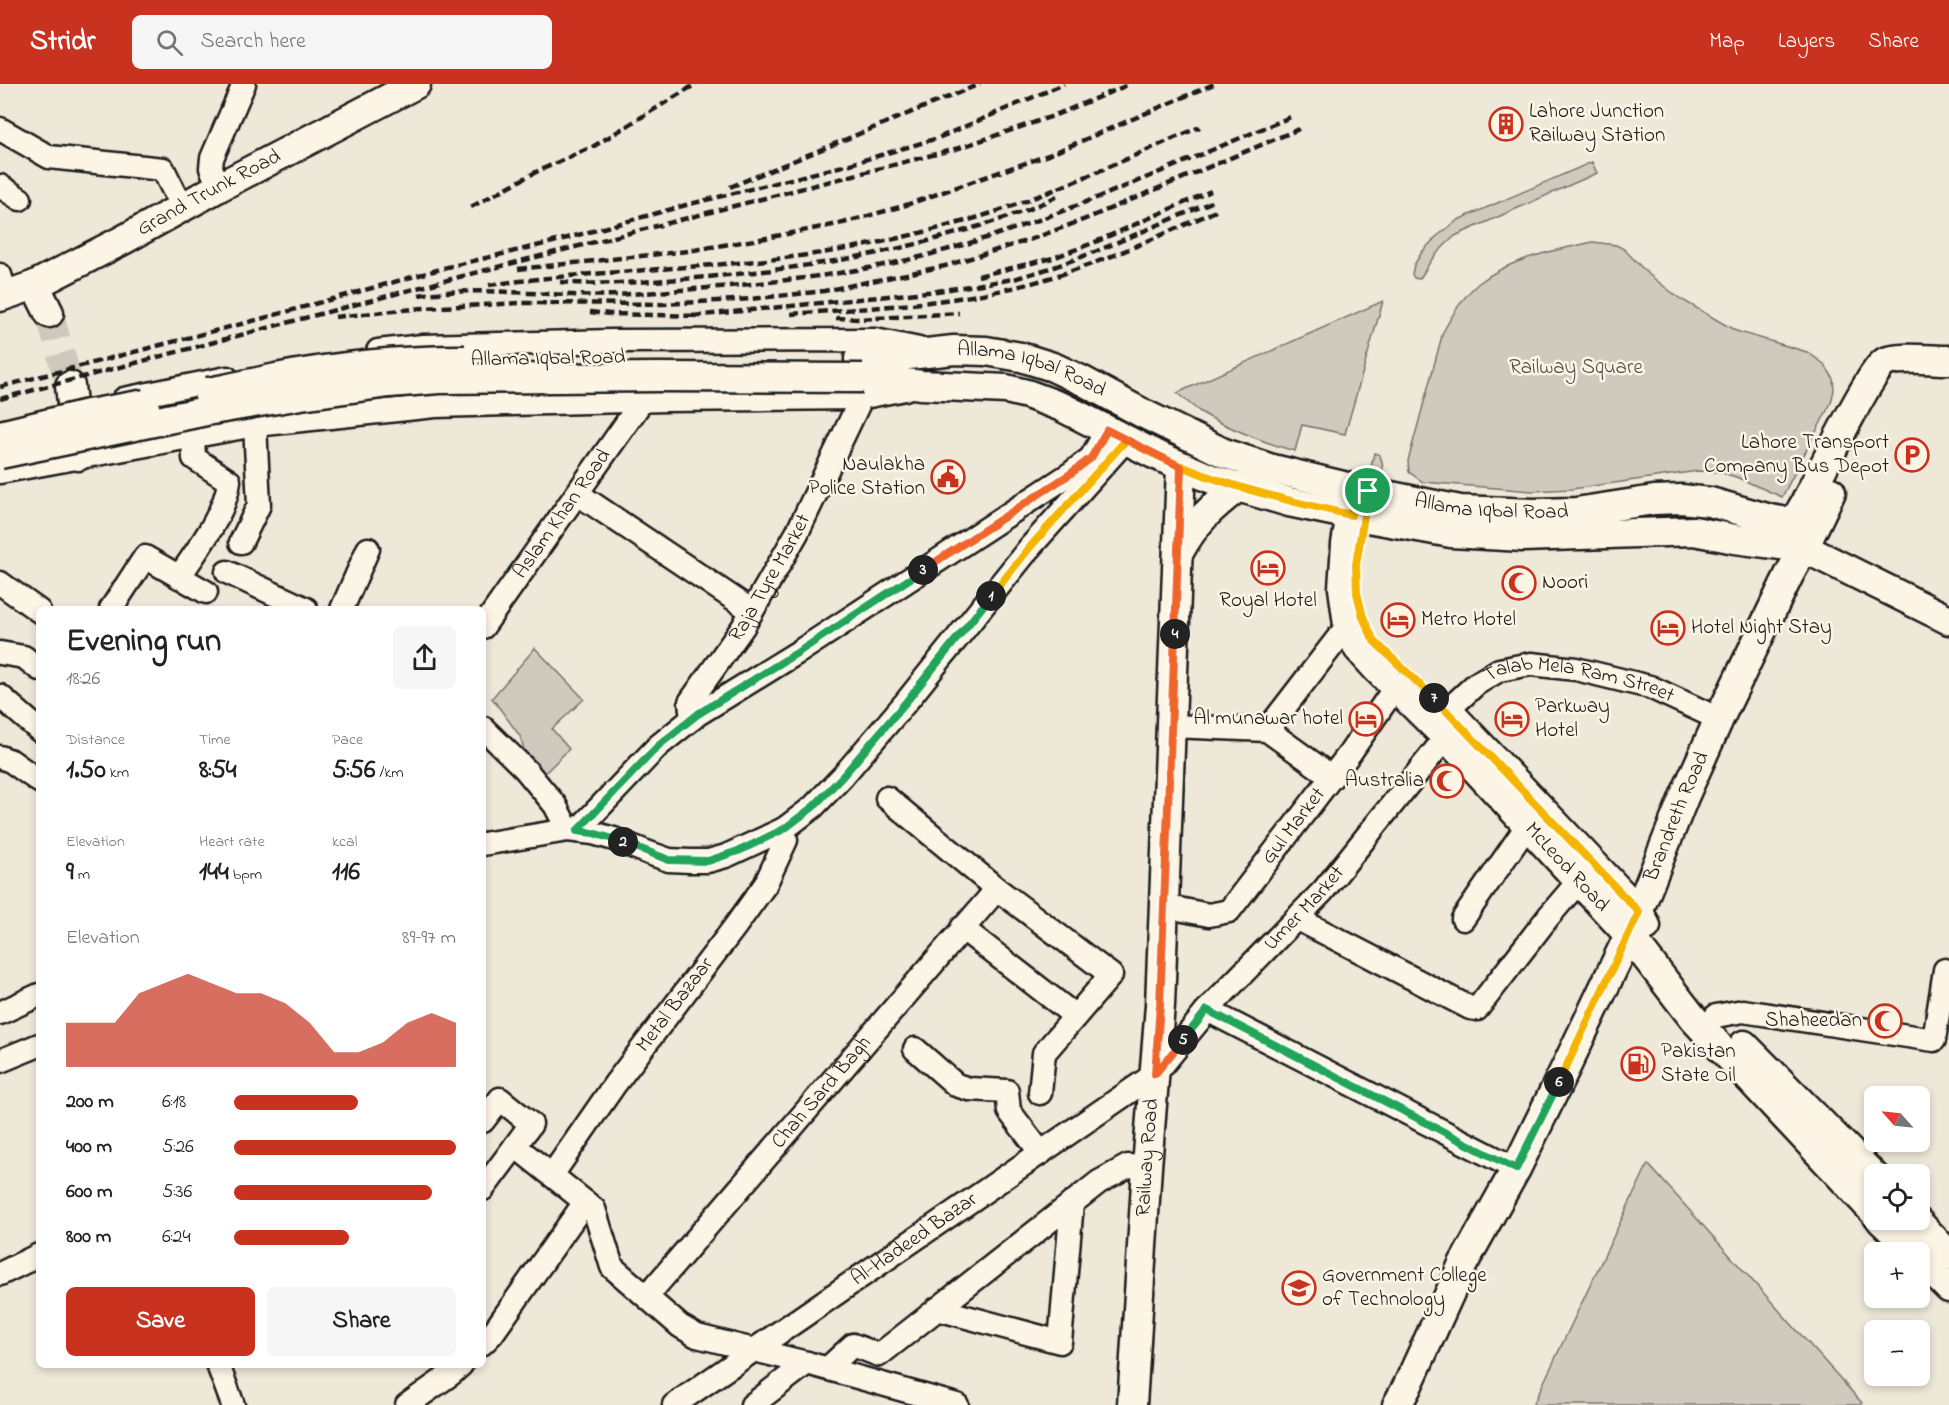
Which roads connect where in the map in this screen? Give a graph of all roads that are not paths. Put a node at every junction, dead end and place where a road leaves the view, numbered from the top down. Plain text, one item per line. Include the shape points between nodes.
1 (244, 84) edge
2 (416, 84) edge
3 (0, 129) edge
4 (0, 186) edge
5 (219, 187) junction
6 (20, 199) dead end
7 (182, 207) junction
8 (35, 285) junction
9 (2, 289) edge
10 (49, 313) tunnel mouth
11 (935, 352) junction
12 (1899, 360) junction
13 (1949, 360) edge
14 (860, 378) junction
15 (71, 398) junction
16 (642, 400) junction
17 (255, 425) junction
18 (0, 428) edge
19 (0, 435) edge
20 (1117, 435) junction
21 (193, 436) junction
22 (0, 454) edge
23 (78, 456) junction
24 (1181, 467) junction
25 (0, 472) edge
26 (1238, 487) junction
27 (578, 494) junction
28 (1360, 503) junction
29 (241, 542) dead end
30 (1804, 548) junction
31 (368, 549) dead end
32 (1179, 552) junction
33 (226, 572) dead end
34 (179, 577) junction
35 (0, 583) edge
36 (206, 592) dead end
37 (113, 606) edge
38 (299, 606) edge
39 (343, 606) edge
40 (36, 609) edge
41 (752, 611) junction
42 (1949, 620) edge
43 (486, 623) edge
44 (1348, 625) junction
45 (0, 653) edge
46 (36, 667) edge
47 (1396, 686) junction
48 (3, 701) edge
49 (692, 719) junction
50 (1719, 719) junction
51 (1447, 724) junction
52 (1171, 726) junction
53 (36, 728) edge
54 (1267, 730) junction
55 (486, 731) edge
56 (0, 757) edge
57 (1332, 777) junction
58 (36, 779) edge
59 (887, 798) dead end
60 (1527, 826) junction
61 (784, 829) junction
62 (572, 831) junction
63 (486, 843) edge
64 (1578, 882) junction
65 (997, 889) junction
66 (1163, 906) junction
67 (1296, 918) junction
68 (1463, 919) dead end
69 (1634, 923) junction
70 (962, 928) junction
71 (1945, 970) dead end
72 (36, 996) edge
73 (1207, 1010) junction
74 (0, 1013) edge
75 (1075, 1016) junction
76 (1716, 1016) junction
77 (36, 1046) edge
78 (915, 1048) dead end
79 (0, 1061) edge
80 (1155, 1074) junction
81 (1040, 1093) dead end
82 (486, 1117) edge
83 (515, 1146) junction
84 (1041, 1153) junction
85 (1147, 1167) junction
86 (1864, 1167) edge
87 (1516, 1169) junction
88 (552, 1175) junction
89 (486, 1182) edge
90 (1864, 1198) edge
91 (585, 1202) junction
92 (1072, 1203) junction
93 (1894, 1230) edge
94 (1924, 1230) edge
95 (1905, 1242) edge
96 (1941, 1252) edge
97 (36, 1256) edge
98 (0, 1274) edge
99 (1949, 1288) edge
100 (647, 1296) junction
101 (937, 1309) junction
102 (486, 1340) edge
103 (753, 1349) junction
104 (817, 1365) junction
105 (219, 1368) edge
106 (458, 1368) edge
107 (901, 1397) edge
108 (233, 1405) edge
109 (407, 1405) edge
110 (674, 1405) edge
111 (752, 1405) edge
112 (957, 1405) edge
113 (1132, 1405) edge
114 (1397, 1405) edge

1 - 5 street via 212,158 211,168
2 - 5 main road, Grand Trunk Road
3 - 7 street via 49,157 163,169
4 - 6 street
5 - 7 main road, Grand Trunk Road
7 - 8 main road, Grand Trunk Road
8 - 9 main road, Grand Trunk Road
8 - 10 main road
11 - 14 main road, Allama Iqbal Road via 881,358
11 - 15 street via 874,340 423,346
11 - 28 main road, Allama Iqbal Road via 986,351 1053,367 1224,453
12 - 13 main road, Allama Iqbal Road
12 - 28 main road, Allama Iqbal Road via 1882,363 1871,377 1804,505 1797,517 1788,522 1710,502 1681,499 1534,513
12 - 30 main road, Brandreth Road
14 - 16 street
14 - 19 main road, Allama Iqbal Road, bridge via 650,358 424,360 277,378
14 - 20 main road, Allama Iqbal Road via 1006,389 1062,407
14 - 22 main road, Allama Iqbal Road, bridge via 485,378 389,383 195,413
14 - 41 street, Raja Tyre Market via 858,405 801,526
15 - 18 street
15 - 23 main road
16 - 17 street via 435,406
16 - 27 street, Aslam Khan Road
17 - 21 street
17 - 29 street via 259,505
20 - 24 main road, Allama Iqbal Road
20 - 49 street via 1070,474
20 - 61 street via 899,710 842,777
21 - 23 street
21 - 34 street via 194,459 229,482 228,495
23 - 25 street
24 - 26 main road, Allama Iqbal Road
24 - 32 main road, Railway Road
26 - 28 main road, Allama Iqbal Road via 1288,502
26 - 32 main road, Railway Road via 1203,516
27 - 41 street
27 - 43 street, Aslam Khan Road
28 - 30 main road, Allama Iqbal Road via 1461,533 1523,537 1694,531
28 - 44 main road, McLeod Road via 1343,577
28 - 51 main road, McLeod Road via 1356,581 1367,628
30 - 42 main road, Allama Iqbal Road
30 - 50 main road, Brandreth Road
31 - 39 street
32 - 52 main road, Railway Road
33 - 38 street
34 - 36 street
34 - 37 street via 146,557
35 - 40 street
41 - 49 street, Raja Tyre Market via 690,702
44 - 47 main road, McLeod Road via 1358,648
44 - 54 street
45 - 46 street via 24,657
47 - 51 main road, McLeod Road
47 - 57 street, Gul Market
48 - 53 street
49 - 62 street via 658,746
50 - 51 street, Talab Mela Ram Street via 1650,687 1576,669 1531,664 1499,670 1476,684
50 - 69 main road, Brandreth Road
51 - 60 main road, McLeod Road
51 - 67 street, Umer Market via 1323,891
51 - 69 main road, McLeod Road
52 - 54 street
52 - 66 main road, Railway Road
54 - 57 street
55 - 62 street via 525,770
56 - 58 street
57 - 66 street, Gul Market via 1229,911 1209,915
59 - 65 street
60 - 64 main road, McLeod Road
60 - 68 street
61 - 62 street via 708,861 669,860 614,839
61 - 88 street, Metal Bazaar via 786,840 765,885 615,1084
62 - 63 street
64 - 67 street via 1477,1009
64 - 69 main road, McLeod Road
65 - 70 street, Chah Sard Bagh
65 - 75 street via 1111,975
66 - 80 main road, Railway Road
67 - 73 street, Umer Market
69 - 76 main road, McLeod Road
69 - 87 main road, Brandreth Road
69 - 90 main road, McLeod Road via 1700,1025
70 - 75 street
70 - 100 street, Chah Sard Bagh
71 - 76 street via 1934,1040 1743,1011
72 - 74 street
73 - 80 street, Umer Market
73 - 87 street
75 - 81 street via 1044,1053
76 - 86 main road, McLeod Road
77 - 79 street
78 - 84 street via 956,1085 1007,1091 1009,1111
80 - 84 street, Al-Hadeed Bazar
80 - 85 main road, Railway Road
82 - 83 street via 500,1099 531,1124
83 - 88 street
83 - 89 street
84 - 103 street, Al-Hadeed Bazar
85 - 92 street via 1128,1166
85 - 113 main road, Railway Road
87 - 114 main road, Brandreth Road via 1463,1264
88 - 91 street
91 - 100 street via 594,1209 612,1267
91 - 102 street
92 - 101 street
92 - 101 street via 1060,1342
93 - 95 main road, McLeod Road
94 - 96 main road
96 - 99 main road
97 - 98 street
100 - 103 street via 697,1336
101 - 104 street via 879,1355 853,1345
103 - 104 street
103 - 110 street, Al-Hadeed Bazar
104 - 107 street
104 - 111 street
105 - 108 street
106 - 109 street
107 - 112 street

